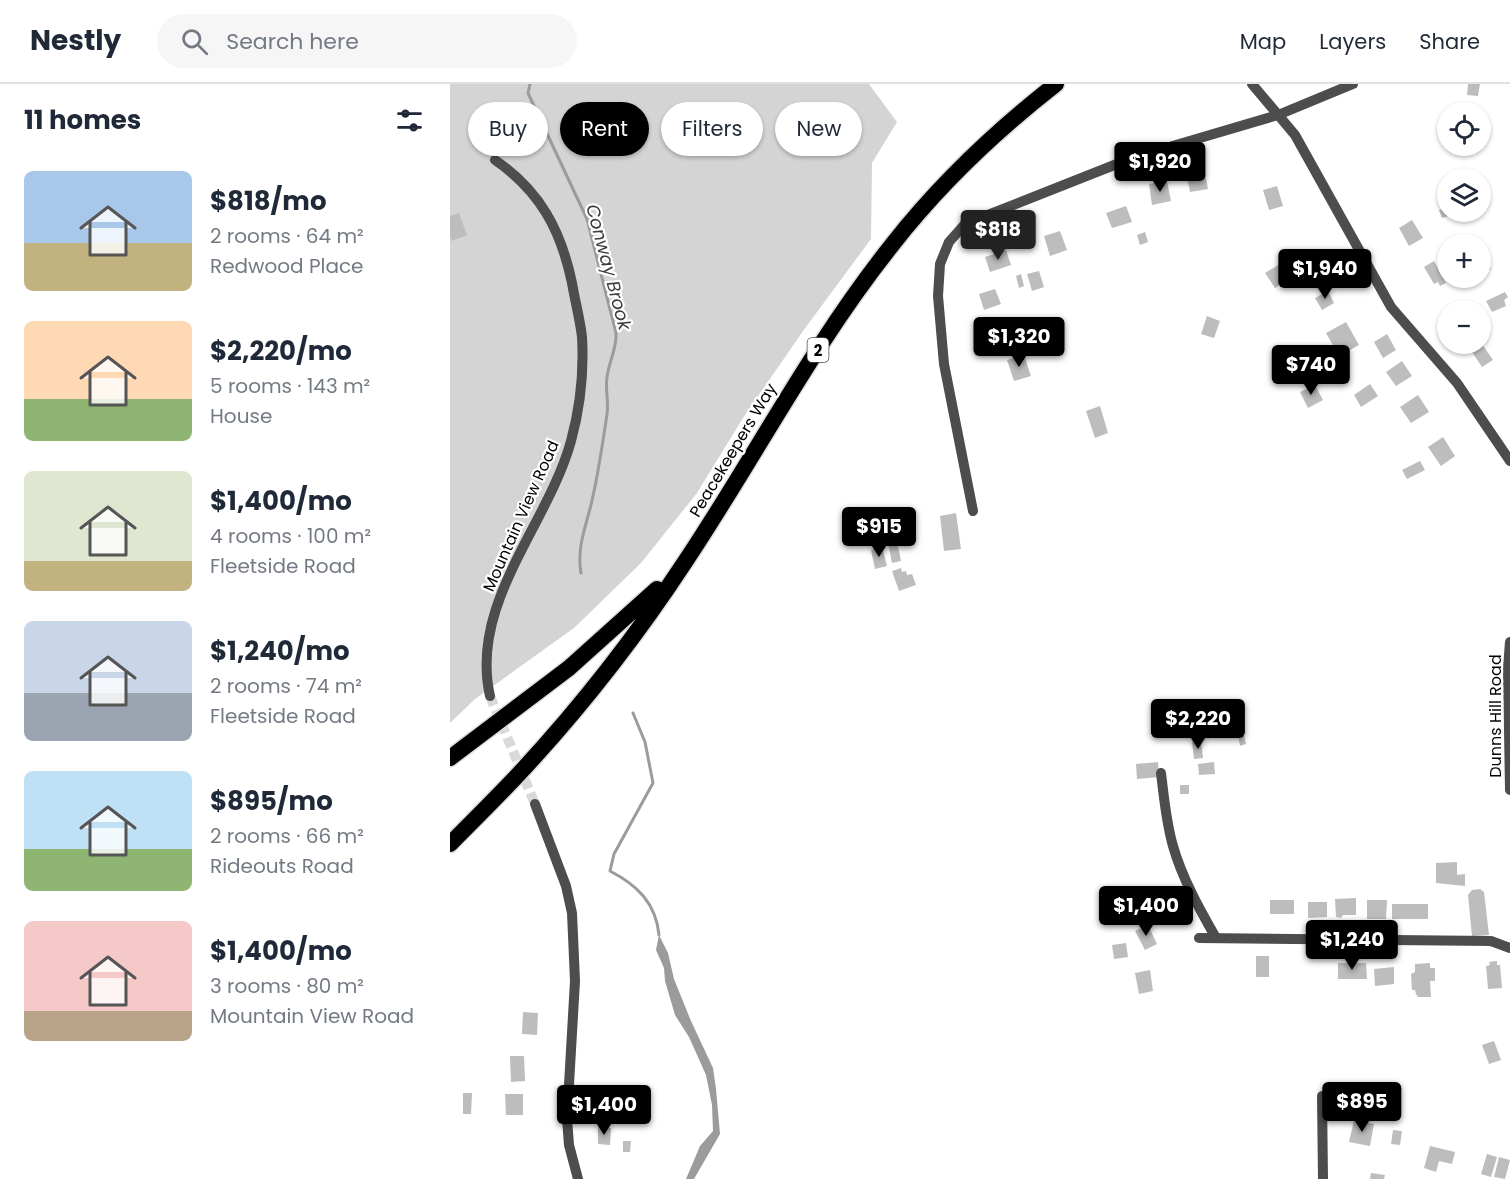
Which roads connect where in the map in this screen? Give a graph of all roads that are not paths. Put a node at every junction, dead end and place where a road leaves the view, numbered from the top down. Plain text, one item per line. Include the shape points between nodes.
1 (1056, 84) edge
2 (1252, 84) edge
3 (1353, 84) edge
4 (1278, 115) junction
5 (495, 160) dead end
6 (1510, 462) edge
7 (973, 511) dead end
8 (684, 564) junction
9 (1510, 642) edge
10 (490, 696) tunnel mouth
11 (450, 758) edge
12 (1161, 773) dead end
13 (1510, 790) edge
14 (535, 804) tunnel mouth
15 (450, 844) edge
16 (1199, 938) dead end
17 (1216, 938) junction
18 (1510, 948) edge
19 (1322, 1096) dead end
20 (578, 1179) edge
21 (1323, 1179) edge

1 - 8 highway, Peacekeepers Way / 2 via 975,153 892,244 792,389
2 - 4 street
3 - 4 street
4 - 6 street via 1295,135 1391,307 1457,383
4 - 7 street via 1132,158 965,224 948,242 940,264 938,296 944,364
5 - 10 street, Mountain View Road via 516,174 540,201 558,236 582,334 583,363 577,416 565,459 495,611 485,662
8 - 11 highway via 569,668
8 - 15 highway, Peacekeepers Way / 2 via 600,679 515,778
9 - 13 street, Dunns Hill Road
12 - 17 street via 1173,848
14 - 20 street via 572,912 575,981 567,1119
16 - 17 street
17 - 18 street via 1491,941
19 - 21 street

